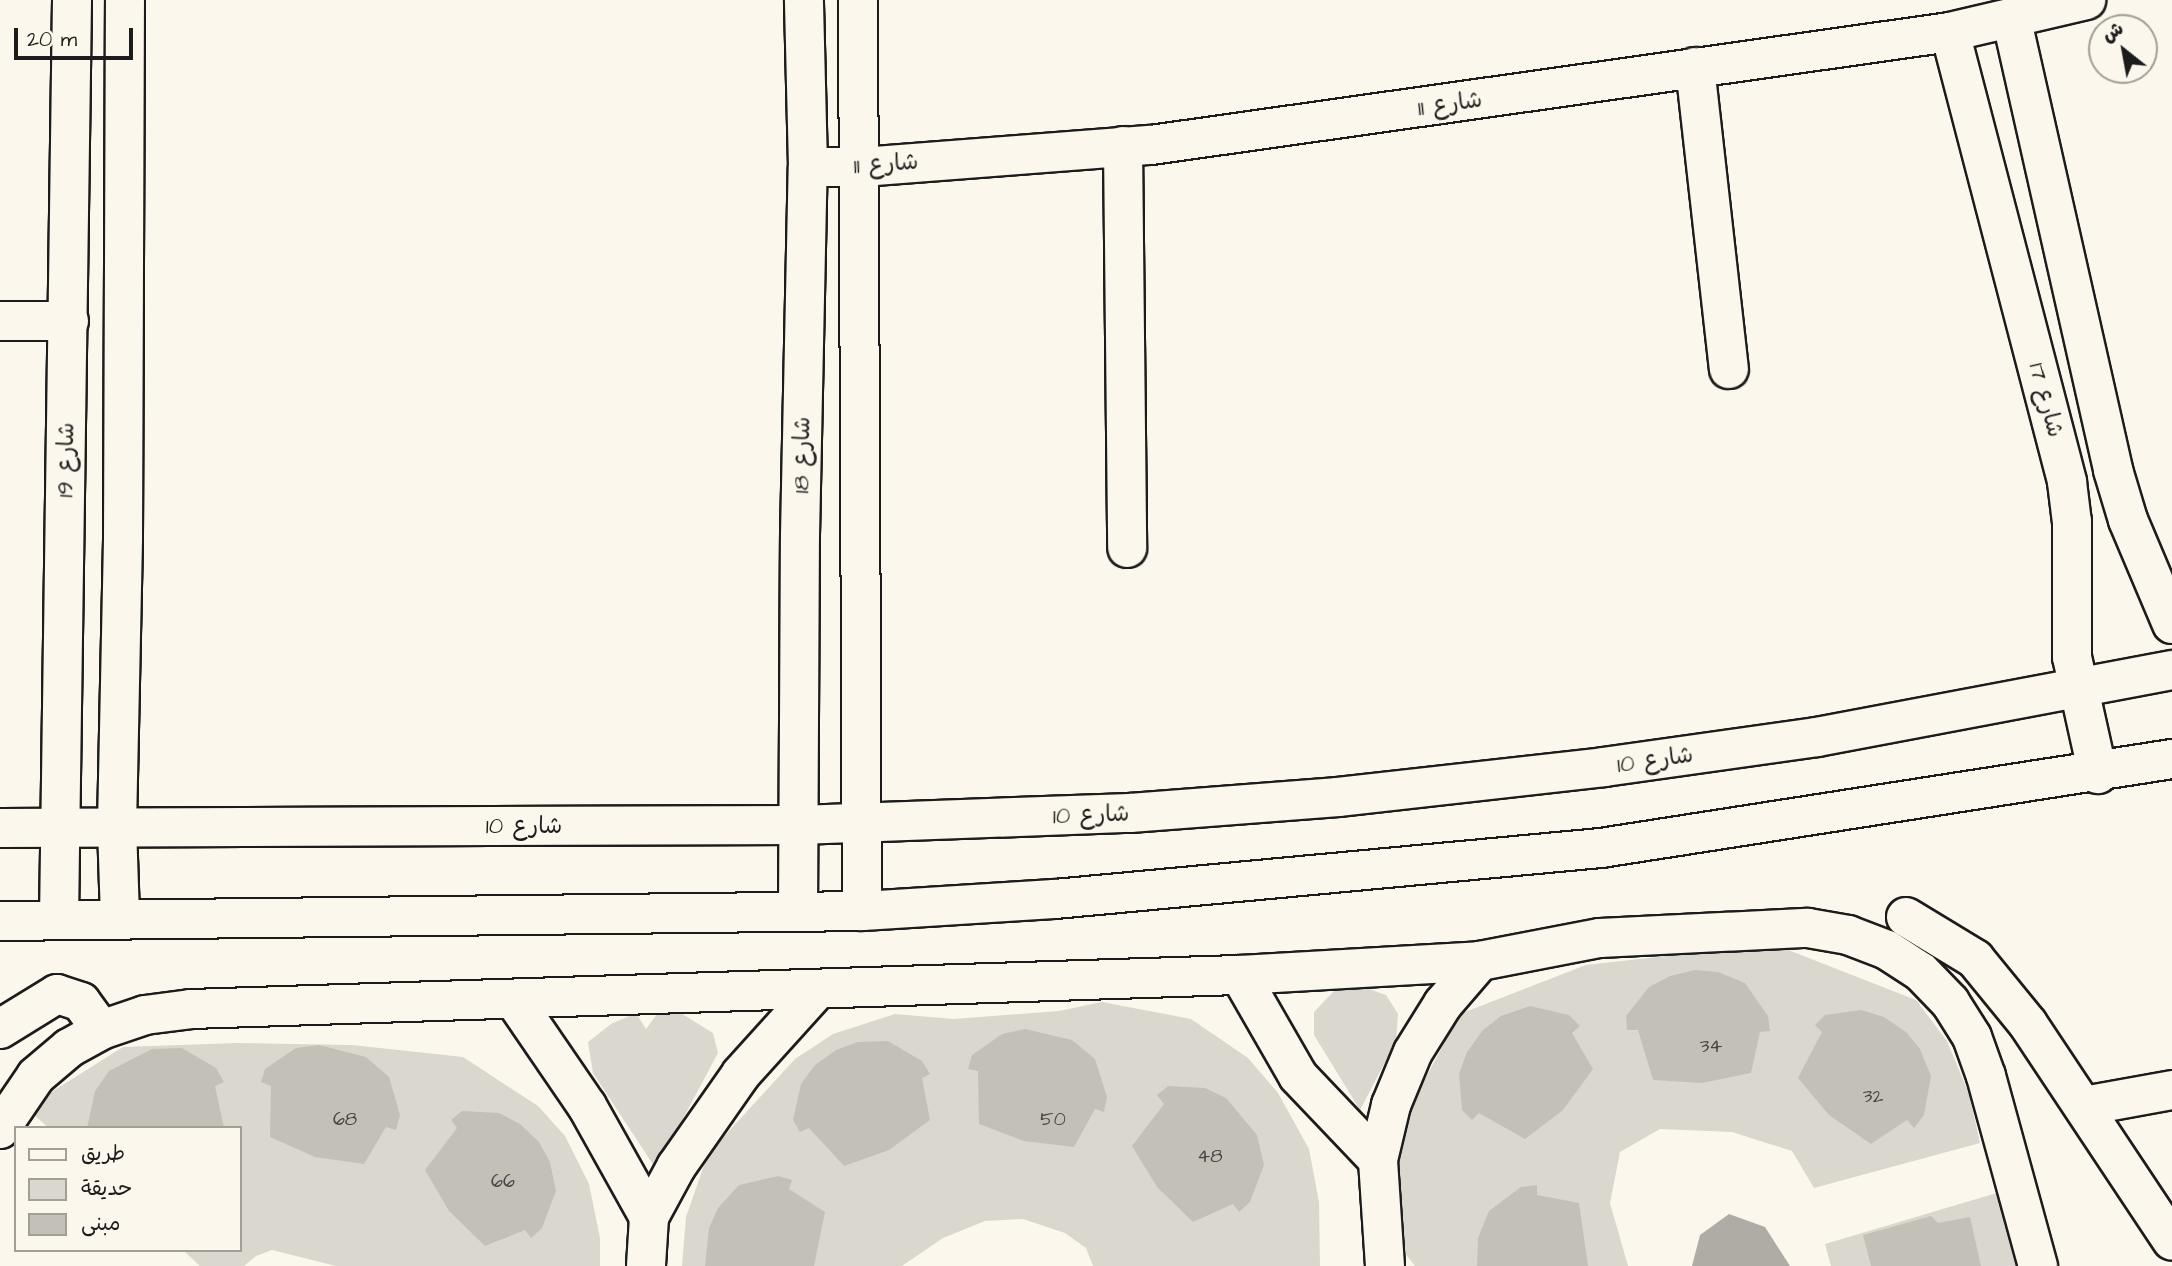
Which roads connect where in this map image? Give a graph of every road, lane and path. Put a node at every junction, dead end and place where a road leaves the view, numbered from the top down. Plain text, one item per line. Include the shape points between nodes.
1 (72, 0) edge
2 (125, 0) edge
3 (804, 0) edge
4 (858, 0) edge
5 (2086, 0) edge
6 (2012, 21) junction
7 (1950, 32) junction
8 (1695, 68) junction
9 (1123, 146) junction
10 (808, 167) junction
11 (862, 167) junction
12 (0, 321) edge
13 (69, 321) junction
14 (1729, 369) dead end
15 (1127, 548) dead end
16 (2172, 624) edge
17 (2172, 670) edge
18 (2079, 691) junction
19 (2172, 759) edge
20 (2098, 774) junction
21 (860, 824) junction
22 (799, 825) junction
23 (117, 827) junction
24 (0, 828) edge
25 (60, 828) junction
26 (798, 911) junction
27 (863, 911) junction
28 (120, 917) junction
29 (1906, 917) dead end
30 (59, 920) junction
31 (0, 921) edge
32 (1480, 961) junction
33 (1240, 975) junction
34 (817, 990) junction
35 (515, 1001) junction
36 (0, 1029) edge
37 (101, 1030) junction
38 (2172, 1090) edge
39 (2084, 1106) junction
40 (0, 1129) edge
41 (1378, 1160) junction
42 (2156, 1186) edge
43 (649, 1217) junction
44 (2172, 1241) edge
45 (646, 1266) edge
46 (1385, 1266) edge
47 (2038, 1266) edge

1 - 13 street, شارع 19
2 - 23 street
3 - 10 street, شارع 18
4 - 11 street
5 - 6 street, شارع 11
6 - 7 street, شارع 11
6 - 16 street via 2113,470 2132,530
7 - 8 street, شارع 11
7 - 18 street, شارع 17 via 2067,482 2072,521 2070,630
8 - 9 street, شارع 11
8 - 14 street
9 - 11 street, شارع 11
9 - 15 street
10 - 11 street, شارع 11
10 - 22 street, شارع 18
11 - 21 street
12 - 13 street
13 - 25 street, شارع 19
17 - 18 street, شارع 10
18 - 20 street, شارع 17
18 - 21 street, شارع 10 via 1817,737 1338,797 1130,813
19 - 20 street
20 - 27 street via 1601,848 1307,878
21 - 22 street, شارع 10
21 - 27 street
22 - 23 street, شارع 10
22 - 26 street, شارع 18
23 - 25 street, شارع 10
23 - 28 street
24 - 25 street, شارع 10
25 - 30 street, شارع 19
26 - 27 street
26 - 28 street
28 - 30 street
29 - 39 street via 1975,959 2028,1024
30 - 31 street
32 - 33 street
32 - 41 street via 1443,1004 1413,1052 1391,1105
32 - 47 street via 1600,938 1781,929 1848,934 1887,950 1922,972 1950,1002 1972,1037
33 - 34 street
33 - 41 street via 1298,1076
34 - 35 street
34 - 43 street via 707,1119
35 - 37 street via 191,1009 145,1015
35 - 43 street via 587,1106
36 - 37 street via 57,994 81,1002
37 - 40 street via 36,1076
38 - 39 street
39 - 42 street
41 - 46 street
42 - 44 street
43 - 45 street

